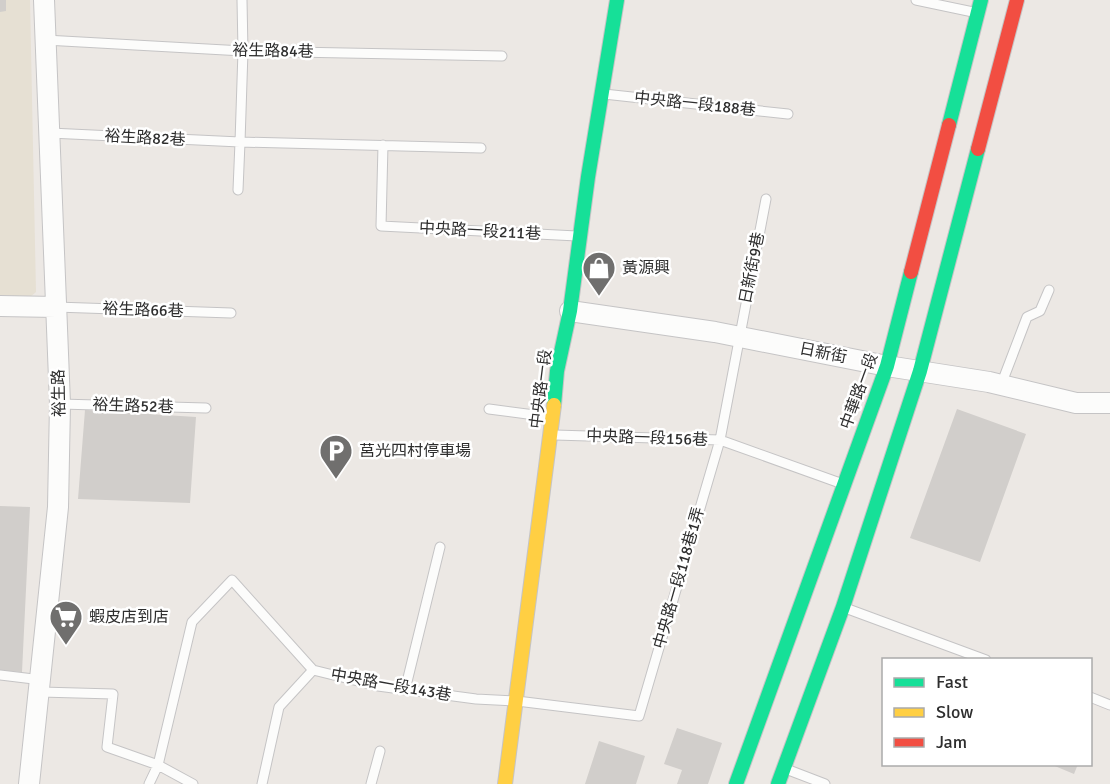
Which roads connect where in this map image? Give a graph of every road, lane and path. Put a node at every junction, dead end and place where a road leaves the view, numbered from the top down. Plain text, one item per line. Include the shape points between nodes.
1 (44, 0) edge
2 (242, 0) edge
3 (617, 0) edge
4 (916, 0) edge
5 (1017, 0) edge
6 (980, 6) edge
7 (45, 40) junction
8 (243, 51) junction
9 (502, 56) dead end
10 (602, 93) junction
11 (788, 114) dead end
12 (50, 133) junction
13 (240, 142) junction
14 (383, 146) junction
15 (481, 148) dead end
16 (238, 190) dead end
17 (766, 199) dead end
18 (580, 237) junction
19 (1049, 290) dead end
20 (0, 306) edge
21 (56, 307) junction
22 (570, 311) junction
23 (231, 313) dead end
24 (738, 336) junction
25 (887, 366) junction
26 (920, 371) junction
27 (1001, 385) junction
28 (1110, 403) edge
29 (60, 404) junction
30 (206, 408) dead end
31 (489, 409) dead end
32 (553, 417) junction
33 (552, 435) junction
34 (720, 440) junction
35 (842, 484) junction
36 (440, 547) dead end
37 (843, 607) junction
38 (981, 658) edge
39 (313, 670) junction
40 (0, 675) edge
41 (41, 686) junction
42 (405, 690) junction
43 (1092, 699) edge
44 (518, 701) junction
45 (1110, 705) edge
46 (639, 716) joint
47 (380, 751) dead end
48 (158, 765) junction
49 (784, 768) junction
50 (29, 784) edge
51 (148, 784) edge
52 (193, 784) edge
53 (262, 784) edge
54 (371, 784) edge
55 (505, 784) edge
56 (736, 784) edge
57 (778, 784) edge
58 (825, 784) edge

1 - 7 street, 裕生路
2 - 8 lane
3 - 10 main road, 中央路一段
4 - 6 lane
5 - 26 main road
6 - 25 main road, 中華路一段
7 - 8 lane, 裕生路84巷
7 - 12 street, 裕生路
8 - 9 lane, 裕生路84巷
8 - 13 lane
10 - 11 lane, 中央路一段188巷
10 - 18 main road, 中央路一段
12 - 13 lane, 裕生路82巷
12 - 21 street, 裕生路
13 - 14 lane, 裕生路82巷
13 - 16 lane
14 - 15 lane, 裕生路82巷
14 - 18 lane, 中央路一段211巷 via 381,226
17 - 24 lane, 日新街9巷
18 - 22 main road, 中央路一段
19 - 27 lane via 1040,311 1027,317
20 - 21 street
21 - 23 lane, 裕生路66巷
21 - 29 street, 裕生路
22 - 24 street, 日新街
22 - 32 main road, 中央路一段 via 557,371
24 - 25 street, 日新街
24 - 34 lane, 日新街9巷
25 - 26 street, 日新街
25 - 35 main road, 中華路一段
26 - 27 street, 日新街
26 - 37 main road
27 - 28 street, 日新街 via 1076,403
29 - 30 lane, 裕生路52巷
29 - 41 street, 裕生路 via 58,507
31 - 32 lane
32 - 33 main road, 中央路一段
33 - 34 lane, 中央路一段156巷
33 - 44 main road, 中央路一段
34 - 35 lane, 中央路一段156巷
34 - 46 lane, 中央路一段118巷1弄
35 - 56 main road, 中華路一段
36 - 42 lane
37 - 38 lane
37 - 49 main road
39 - 42 lane, 中央路一段143巷
39 - 48 lane, 中央路一段143巷 via 232,580 192,622
39 - 53 lane via 279,707
40 - 41 lane
41 - 48 lane via 113,694 107,747
41 - 50 street, 裕生路
42 - 44 lane, 中央路一段143巷
43 - 45 lane
44 - 46 lane, 中央路一段143巷
44 - 55 main road, 中央路一段
47 - 54 lane
48 - 51 lane
48 - 52 lane
49 - 57 main road
49 - 58 lane

